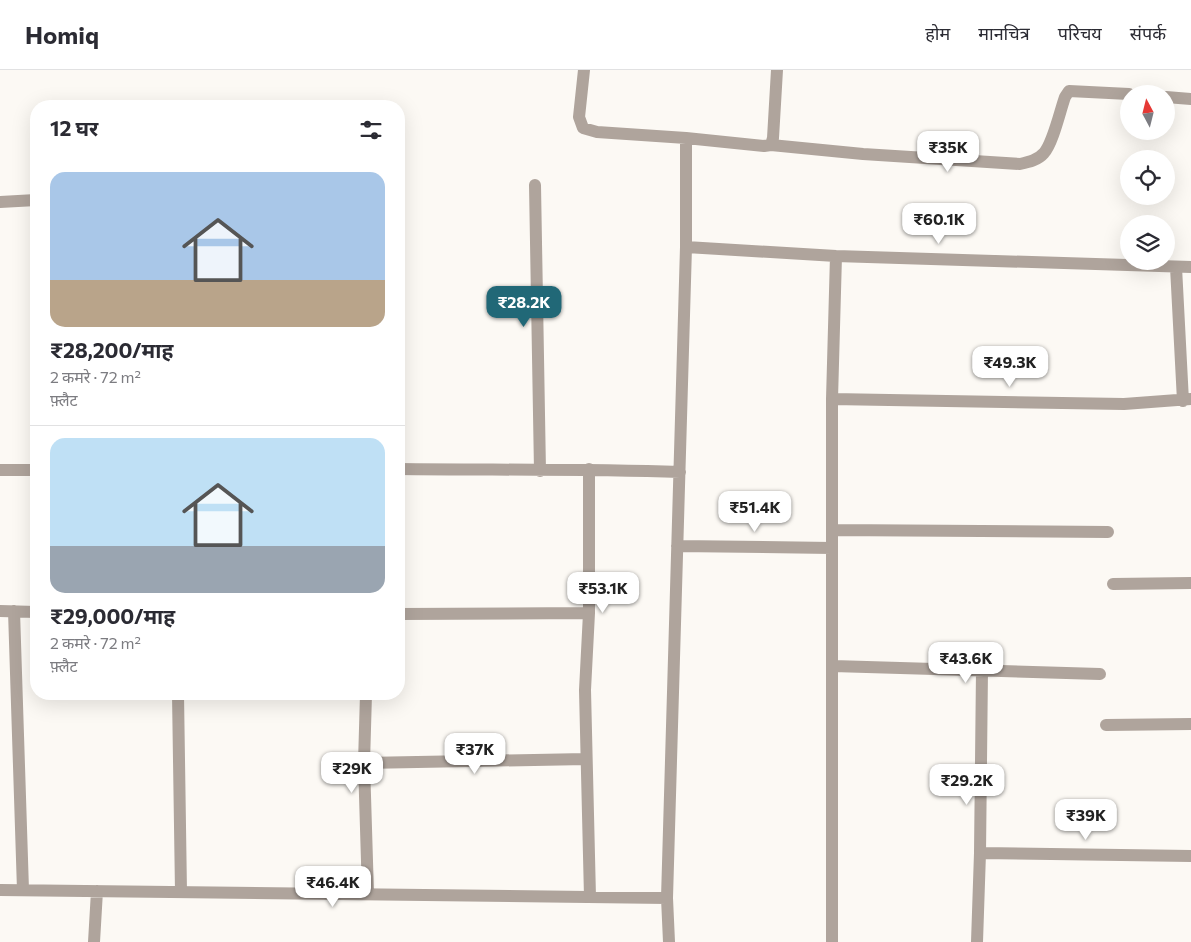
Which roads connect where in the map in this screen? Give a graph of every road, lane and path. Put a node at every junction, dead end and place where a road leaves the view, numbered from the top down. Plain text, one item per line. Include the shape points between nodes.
1 (584, 70) edge
2 (778, 70) edge
3 (1120, 94) edge
4 (1175, 98) edge
5 (1191, 99) edge
6 (686, 138) junction
7 (771, 144) junction
8 (535, 185) dead end
9 (30, 200) edge
10 (0, 202) edge
11 (686, 247) junction
12 (836, 256) junction
13 (1176, 267) junction
14 (1191, 267) edge
15 (832, 399) junction
16 (1187, 400) edge
17 (589, 469) junction
18 (0, 470) edge
19 (30, 470) edge
20 (405, 470) edge
21 (540, 471) junction
22 (680, 472) junction
23 (832, 530) junction
24 (1108, 532) dead end
25 (678, 546) junction
26 (832, 548) junction
27 (1191, 583) edge
28 (1113, 584) dead end
29 (0, 611) edge
30 (14, 611) junction
31 (30, 612) edge
32 (589, 613) junction
33 (405, 614) edge
34 (833, 666) junction
35 (982, 670) junction
36 (1100, 674) dead end
37 (178, 700) edge
38 (366, 700) edge
39 (1191, 724) edge
40 (1106, 725) dead end
41 (586, 759) junction
42 (364, 763) junction
43 (980, 853) junction
44 (1191, 856) edge
45 (0, 890) edge
46 (22, 890) junction
47 (97, 891) junction
48 (181, 892) junction
49 (368, 894) junction
50 (590, 897) junction
51 (667, 898) junction
52 (94, 942) edge
53 (669, 942) edge
54 (832, 942) edge
55 (977, 942) edge

1 - 6 street via 579,117 582,128 597,132
2 - 7 street
3 - 7 street via 1069,91 1049,146 1037,159 1020,164 863,154
4 - 5 street
6 - 7 street via 755,146
6 - 11 street
8 - 21 street
9 - 10 street
11 - 12 street
11 - 22 street
12 - 13 street
12 - 15 street
13 - 14 street
13 - 16 street
15 - 16 street via 1124,404
15 - 23 street
17 - 21 street
17 - 22 street
17 - 32 street
18 - 19 street
20 - 21 street
22 - 25 street
23 - 24 street
23 - 26 street
25 - 26 street
25 - 51 street
26 - 34 street
27 - 28 street
29 - 30 street
30 - 31 street
30 - 46 street
32 - 33 street
32 - 41 street
34 - 35 street
34 - 54 street
35 - 36 street
35 - 43 street
37 - 48 street
38 - 42 street
39 - 40 street
41 - 42 street
41 - 50 street
42 - 49 street
43 - 44 street
43 - 55 street
45 - 46 street
46 - 47 street
47 - 48 street
47 - 52 street
48 - 49 street
49 - 50 street
50 - 51 street
51 - 53 street

